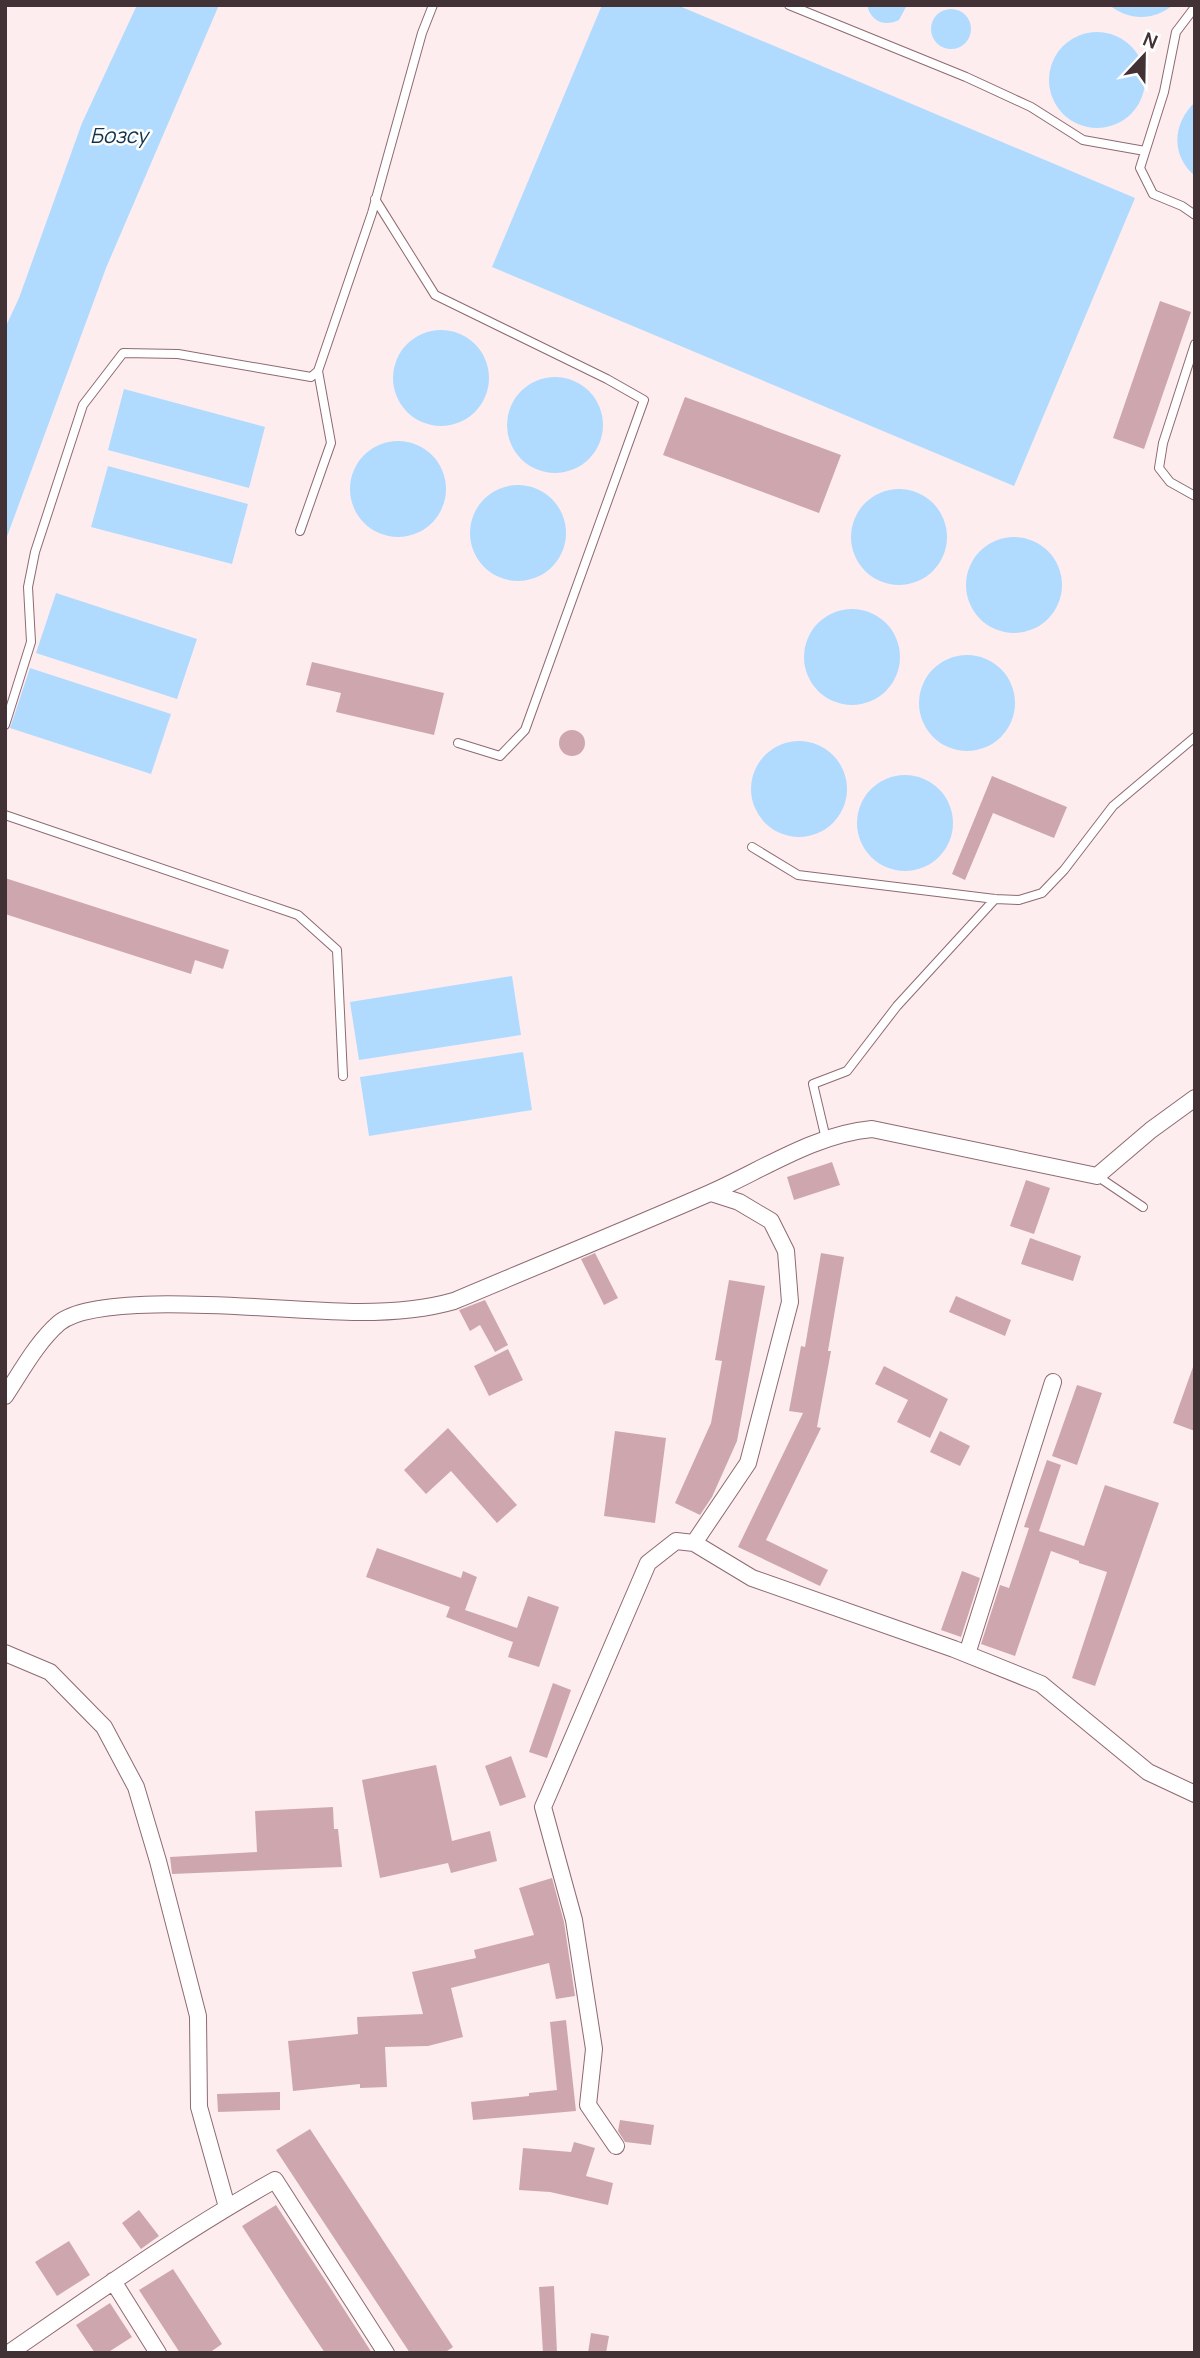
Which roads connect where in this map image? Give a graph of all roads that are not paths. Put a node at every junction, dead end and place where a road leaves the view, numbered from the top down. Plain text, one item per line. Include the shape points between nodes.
1 (433, 5) edge
2 (789, 5) edge
3 (1195, 7) edge
4 (1145, 151) junction
5 (375, 200) junction
6 (1195, 215) edge
7 (1195, 344) edge
8 (318, 371) junction
9 (1195, 496) edge
10 (300, 531) dead end
11 (5, 725) edge
12 (1195, 737) edge
13 (458, 743) dead end
14 (5, 814) edge
15 (752, 847) dead end
16 (995, 899) junction
17 (342, 1076) dead end
18 (1195, 1098) edge
19 (826, 1139) junction
20 (1097, 1176) junction
21 (710, 1193) junction
22 (1143, 1207) dead end
23 (1053, 1382) dead end
24 (5, 1396) edge
25 (694, 1543) junction
26 (5, 1653) edge
27 (967, 1654) junction
28 (1195, 1794) edge
29 (616, 2146) dead end
30 (227, 2207) junction
31 (113, 2281) junction
32 (9, 2353) edge
33 (158, 2353) edge
34 (386, 2353) edge

1 - 5 lane
2 - 4 lane via 966,76 1031,107 1083,139
3 - 4 lane via 1175,32 1164,92
4 - 6 lane via 1140,168 1153,194
5 - 8 lane
5 - 13 lane via 435,295 644,400 525,730 500,756
7 - 9 lane via 1159,468 1170,482
8 - 10 lane via 331,443
8 - 11 lane via 311,377 178,354 124,354 83,405 39,540 28,587 31,642
12 - 16 lane via 1113,806 1042,893 1019,900
14 - 17 lane via 298,915 337,950
15 - 16 lane via 798,875
16 - 19 lane via 897,1006 847,1071 813,1084
18 - 20 street
19 - 20 street via 872,1129
19 - 21 street
20 - 22 lane
21 - 24 street via 428,1308 358,1312 178,1304 117,1306 79,1313 60,1322
21 - 25 street via 740,1202 771,1222 786,1251 790,1303 748,1463
23 - 27 street
25 - 27 street via 752,1578
25 - 29 street via 676,1541 648,1563 543,1807 574,1920 593,2036 588,2105
26 - 30 street via 50,1672 104,1727 136,1787 198,2017 199,2107
27 - 28 street via 1041,1684 1148,1772
30 - 31 street
30 - 34 street via 275,2180
31 - 32 street
31 - 33 street

